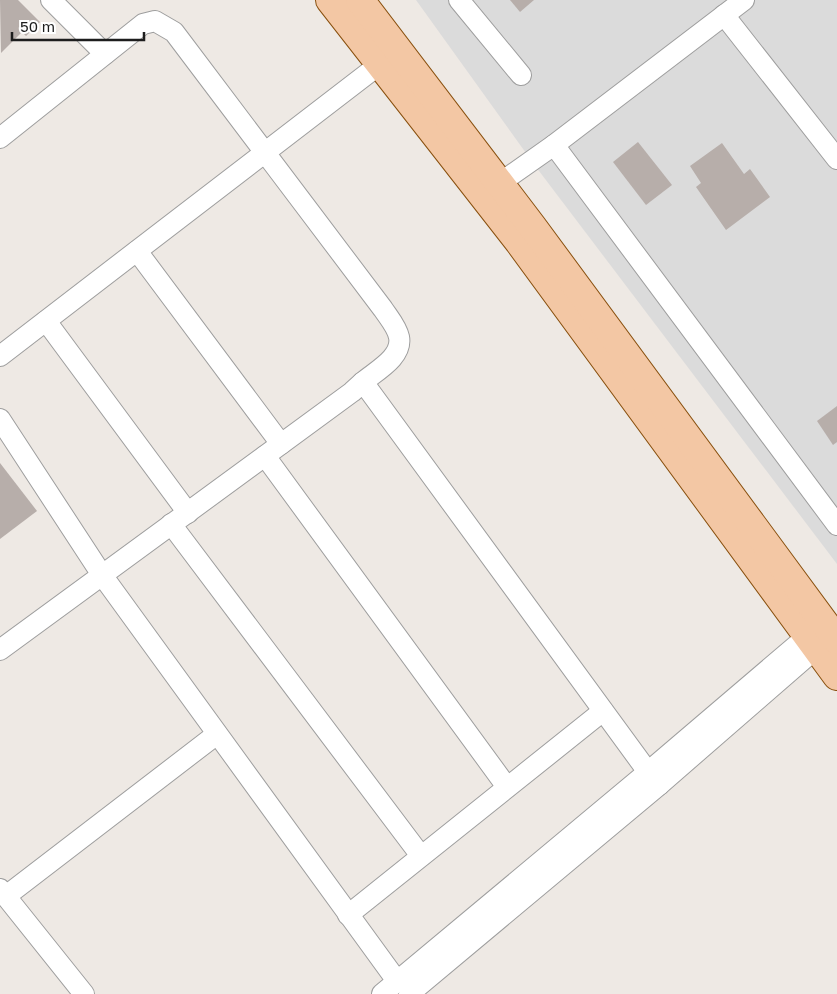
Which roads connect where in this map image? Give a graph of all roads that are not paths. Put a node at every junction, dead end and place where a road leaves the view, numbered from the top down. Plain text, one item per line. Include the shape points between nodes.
1 (51, 0) edge
2 (330, 0) edge
3 (360, 0) edge
4 (459, 0) edge
5 (744, 0) edge
6 (724, 15) junction
7 (105, 54) junction
8 (380, 64) junction
9 (521, 75) dead end
10 (0, 138) edge
11 (554, 146) junction
12 (265, 153) junction
13 (837, 159) edge
14 (492, 190) junction
15 (137, 251) junction
16 (46, 321) junction
17 (0, 356) edge
18 (363, 382) junction
19 (0, 418) edge
20 (281, 444) junction
21 (264, 456) junction
22 (180, 518) junction
23 (837, 525) edge
24 (102, 576) junction
25 (823, 636) edge
26 (0, 650) edge
27 (837, 676) edge
28 (603, 711) junction
29 (217, 734) junction
30 (653, 779) junction
31 (507, 787) junction
32 (421, 856) junction
33 (3, 892) edge
34 (348, 914) junction
35 (396, 990) edge
36 (84, 994) edge

1 - 7 street
2 - 8 main road
3 - 14 main road
4 - 9 street
5 - 6 street
6 - 11 street
6 - 13 street
7 - 10 street
7 - 12 street via 143,24 155,21 174,32
8 - 12 street
8 - 14 main road
11 - 14 street
11 - 23 street
12 - 15 street
12 - 18 street via 383,309 400,339 393,357
14 - 25 main road via 519,242
15 - 16 street
15 - 20 street
16 - 17 street
16 - 22 street
18 - 20 street
18 - 28 street
19 - 24 street
20 - 21 street
21 - 22 street
21 - 31 street
22 - 24 street
22 - 32 street
24 - 26 street
24 - 29 street
25 - 27 main road
25 - 30 street
28 - 30 street
28 - 31 street
29 - 33 street
29 - 34 street
30 - 35 street
31 - 32 street
32 - 34 street
33 - 36 street
34 - 35 street

